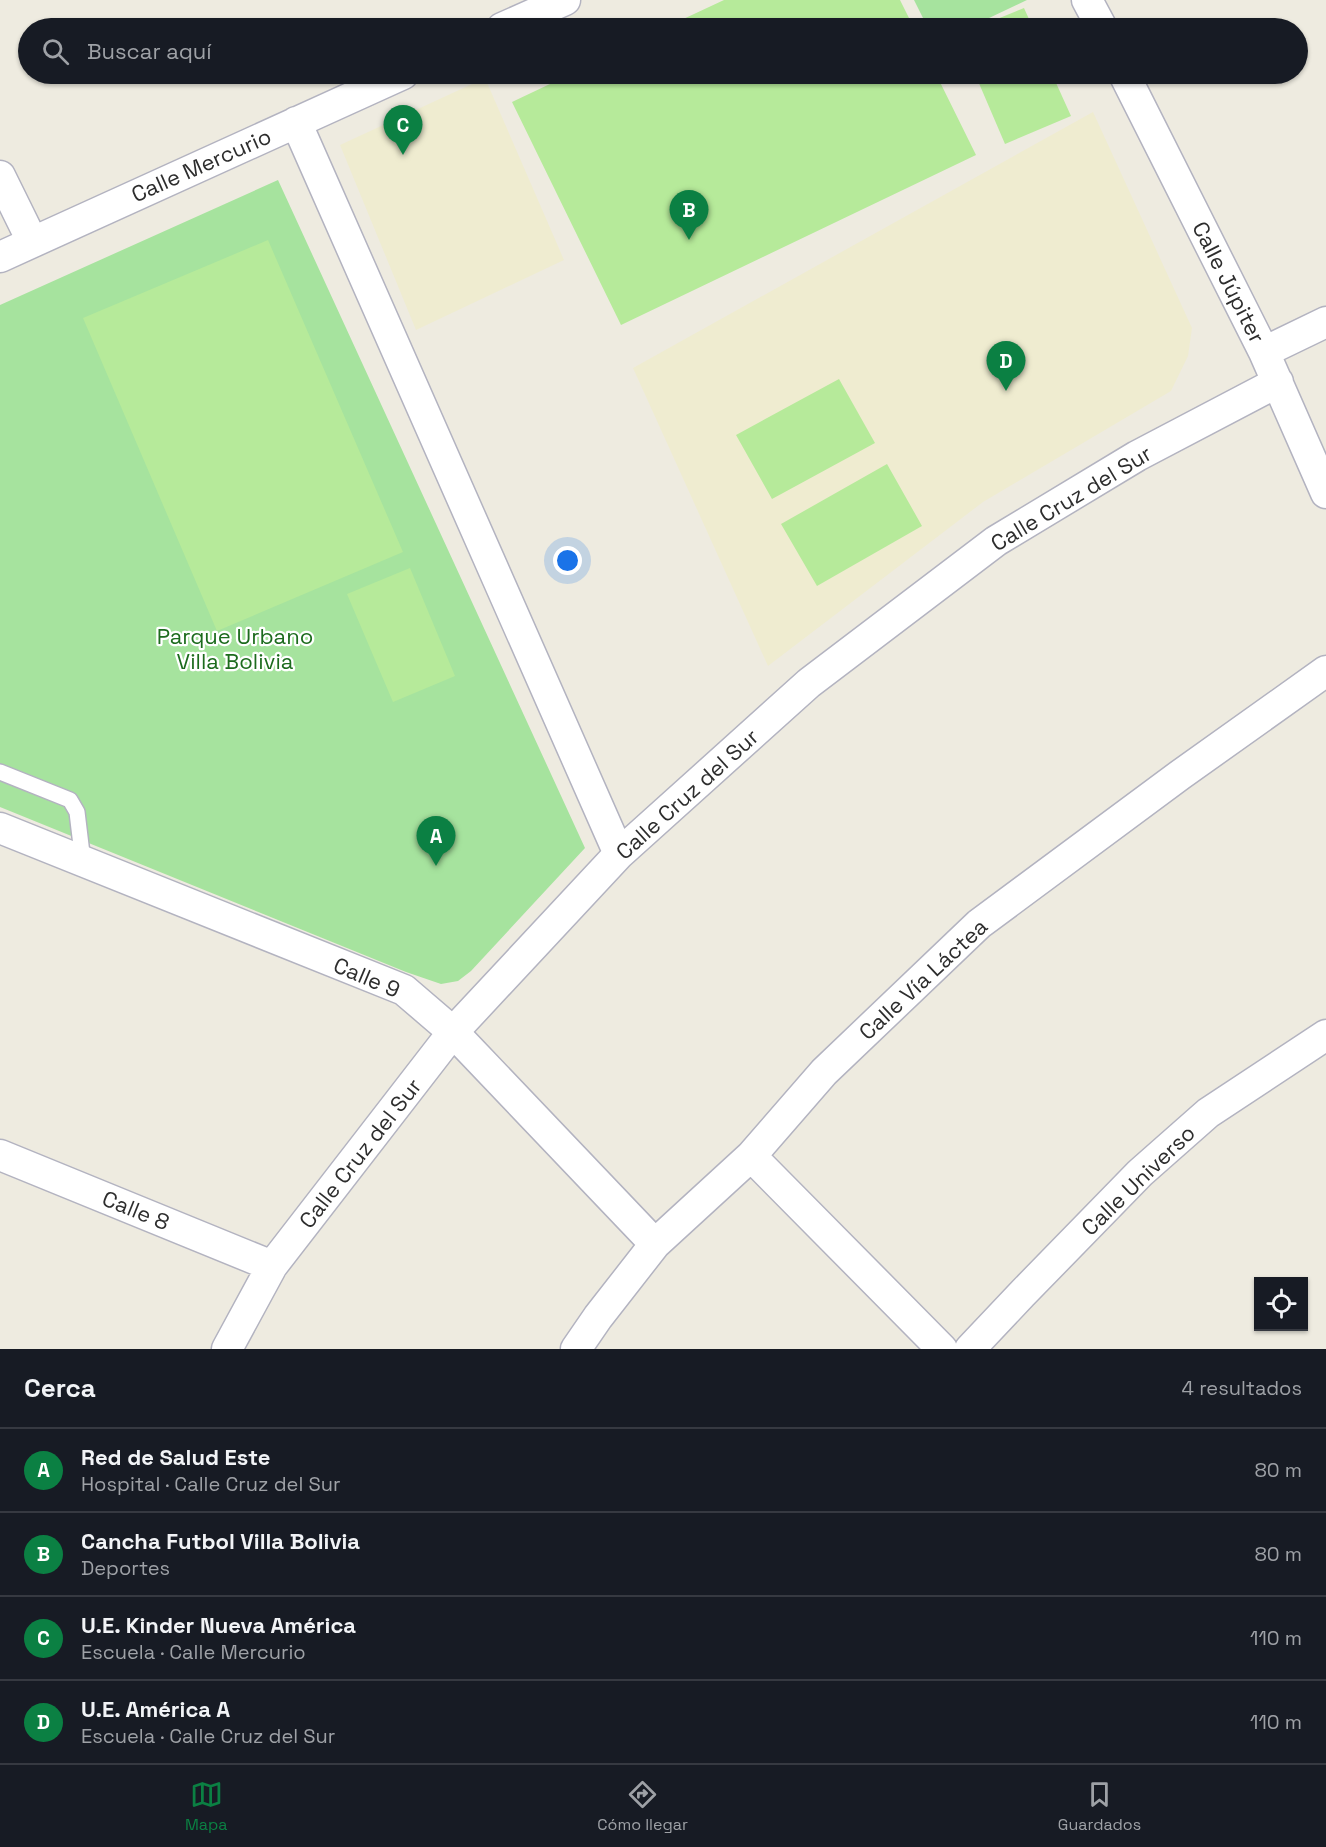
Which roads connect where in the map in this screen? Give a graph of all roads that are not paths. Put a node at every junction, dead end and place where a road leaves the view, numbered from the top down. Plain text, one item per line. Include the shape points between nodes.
1 (565, 0) edge
2 (1087, 0) edge
3 (524, 18) edge
4 (1097, 18) edge
5 (381, 84) edge
6 (1129, 84) edge
7 (296, 122) junction
8 (0, 176) edge
9 (32, 242) junction
10 (0, 257) edge
11 (1326, 322) edge
12 (1264, 352) junction
13 (1278, 382) junction
14 (1326, 493) edge
15 (1326, 670) edge
16 (0, 772) edge
17 (0, 828) edge
18 (619, 854) junction
19 (83, 862) junction
20 (453, 1032) junction
21 (1326, 1035) edge
22 (0, 1155) edge
23 (751, 1156) junction
24 (655, 1244) junction
25 (272, 1266) junction
26 (227, 1349) edge
27 (576, 1349) edge
28 (942, 1349) edge
29 (970, 1349) edge

1 - 3 street
2 - 4 street
5 - 7 street, Calle Mercurio
6 - 12 street, Calle Júpiter
7 - 9 street, Calle Mercurio
7 - 18 street
8 - 9 street
9 - 10 street, Calle Mercurio
11 - 12 street
12 - 13 street, Calle Júpiter
13 - 14 street, Calle Júpiter
13 - 18 street, Calle Cruz del Sur via 1137,456 996,541 809,683
15 - 23 street, Calle Vía Láctea via 979,924 824,1072
16 - 19 lane via 69,800 77,812
17 - 19 street, Calle 9
18 - 20 street, Calle Cruz del Sur
19 - 20 street, Calle 9 via 404,990
20 - 24 street, Calle 9
20 - 25 street, Calle Cruz del Sur
21 - 29 street, Calle Universo via 1208,1113 1140,1173
22 - 25 street, Calle 8
23 - 24 street, Calle Vía Láctea
23 - 28 street
24 - 27 street, Calle Vía Láctea
25 - 26 street, Calle Cruz del Sur

